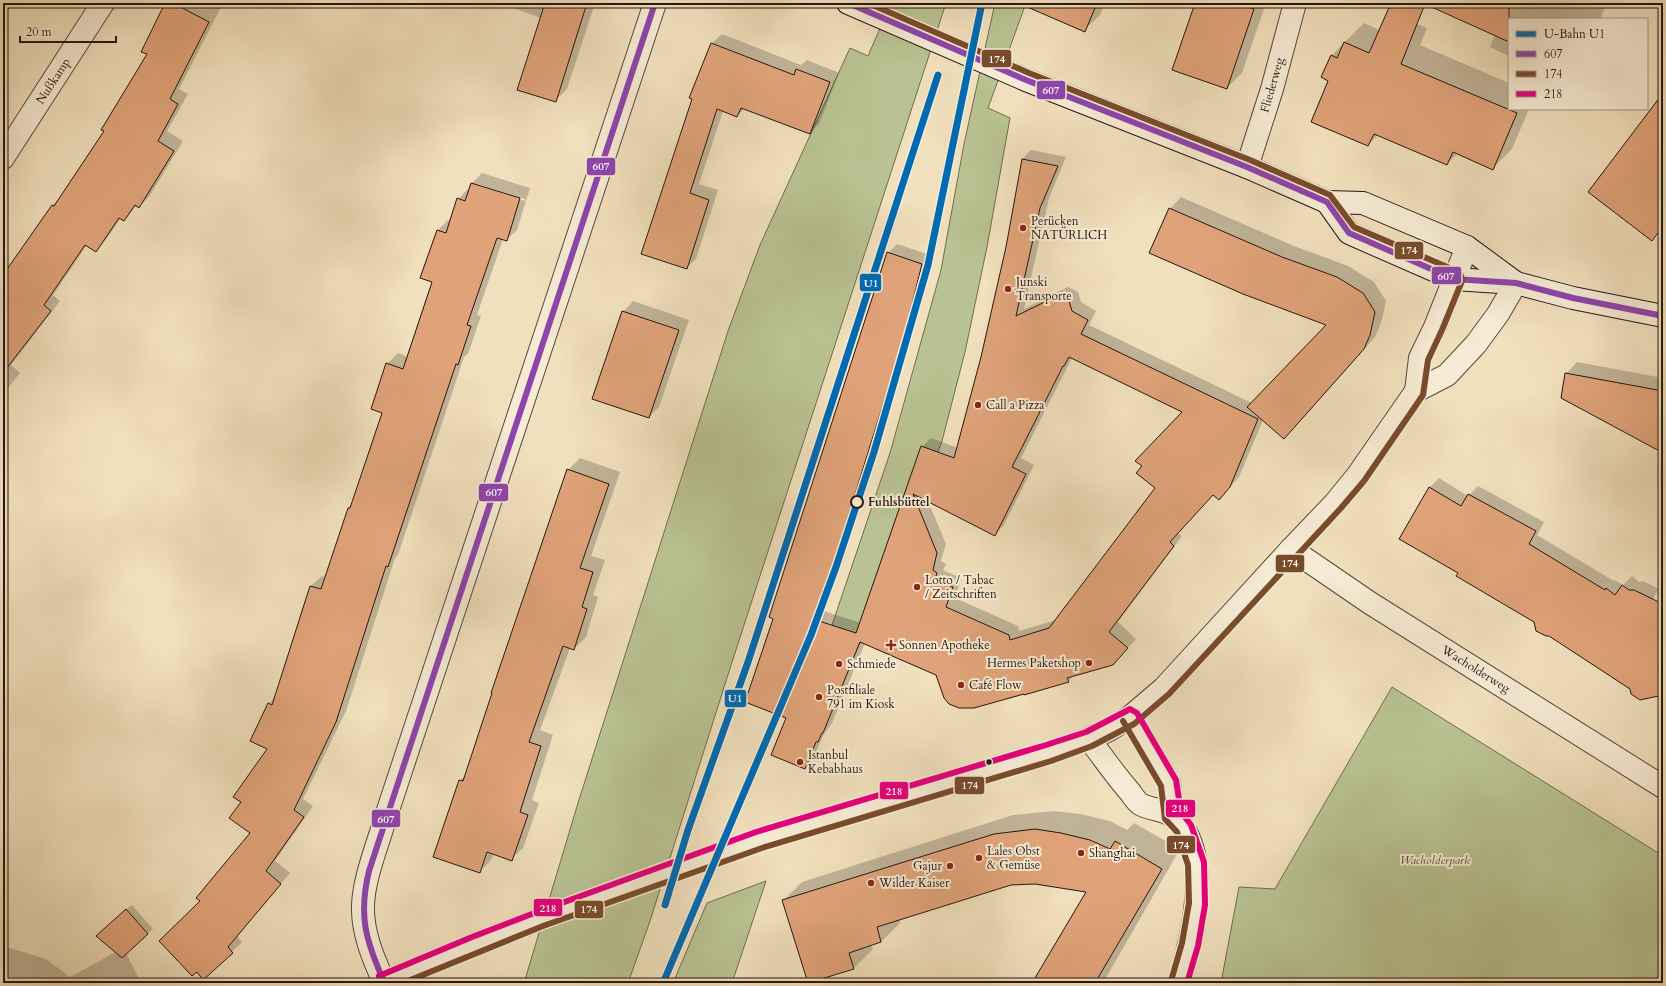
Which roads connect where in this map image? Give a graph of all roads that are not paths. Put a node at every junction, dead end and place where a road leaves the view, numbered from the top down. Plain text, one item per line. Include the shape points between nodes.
1 (103, 3) edge
2 (655, 3) edge
3 (848, 3) edge
4 (1295, 3) edge
5 (3, 158) edge
6 (1247, 167) junction
7 (1327, 202) junction
8 (1467, 247) junction
9 (1454, 279) junction
10 (1516, 283) junction
11 (1663, 316) edge
12 (1416, 391) junction
13 (1291, 550) junction
14 (1130, 717) junction
15 (1089, 739) junction
16 (1663, 786) edge
17 (1173, 816) junction
18 (383, 982) edge
19 (1179, 983) edge

1 - 5 street, Nußkamp
2 - 18 street via 387,813 366,884 363,906 365,928
3 - 6 street via 1026,80
4 - 6 street, Fliederweg via 1272,89
6 - 7 street
7 - 8 street via 1363,203
7 - 9 street via 1349,233
8 - 9 street
8 - 10 street
9 - 10 street
9 - 12 street via 1420,358
10 - 11 street via 1573,298
10 - 12 street via 1498,314 1463,359 1447,375
12 - 13 street via 1357,476
13 - 14 street via 1164,688
13 - 16 street, Wacholderweg via 1370,603
14 - 15 street
14 - 17 street via 1169,783
15 - 17 street via 1140,804
15 - 18 street via 759,840 540,919
17 - 19 street via 1184,828 1196,864 1197,904 1190,945

